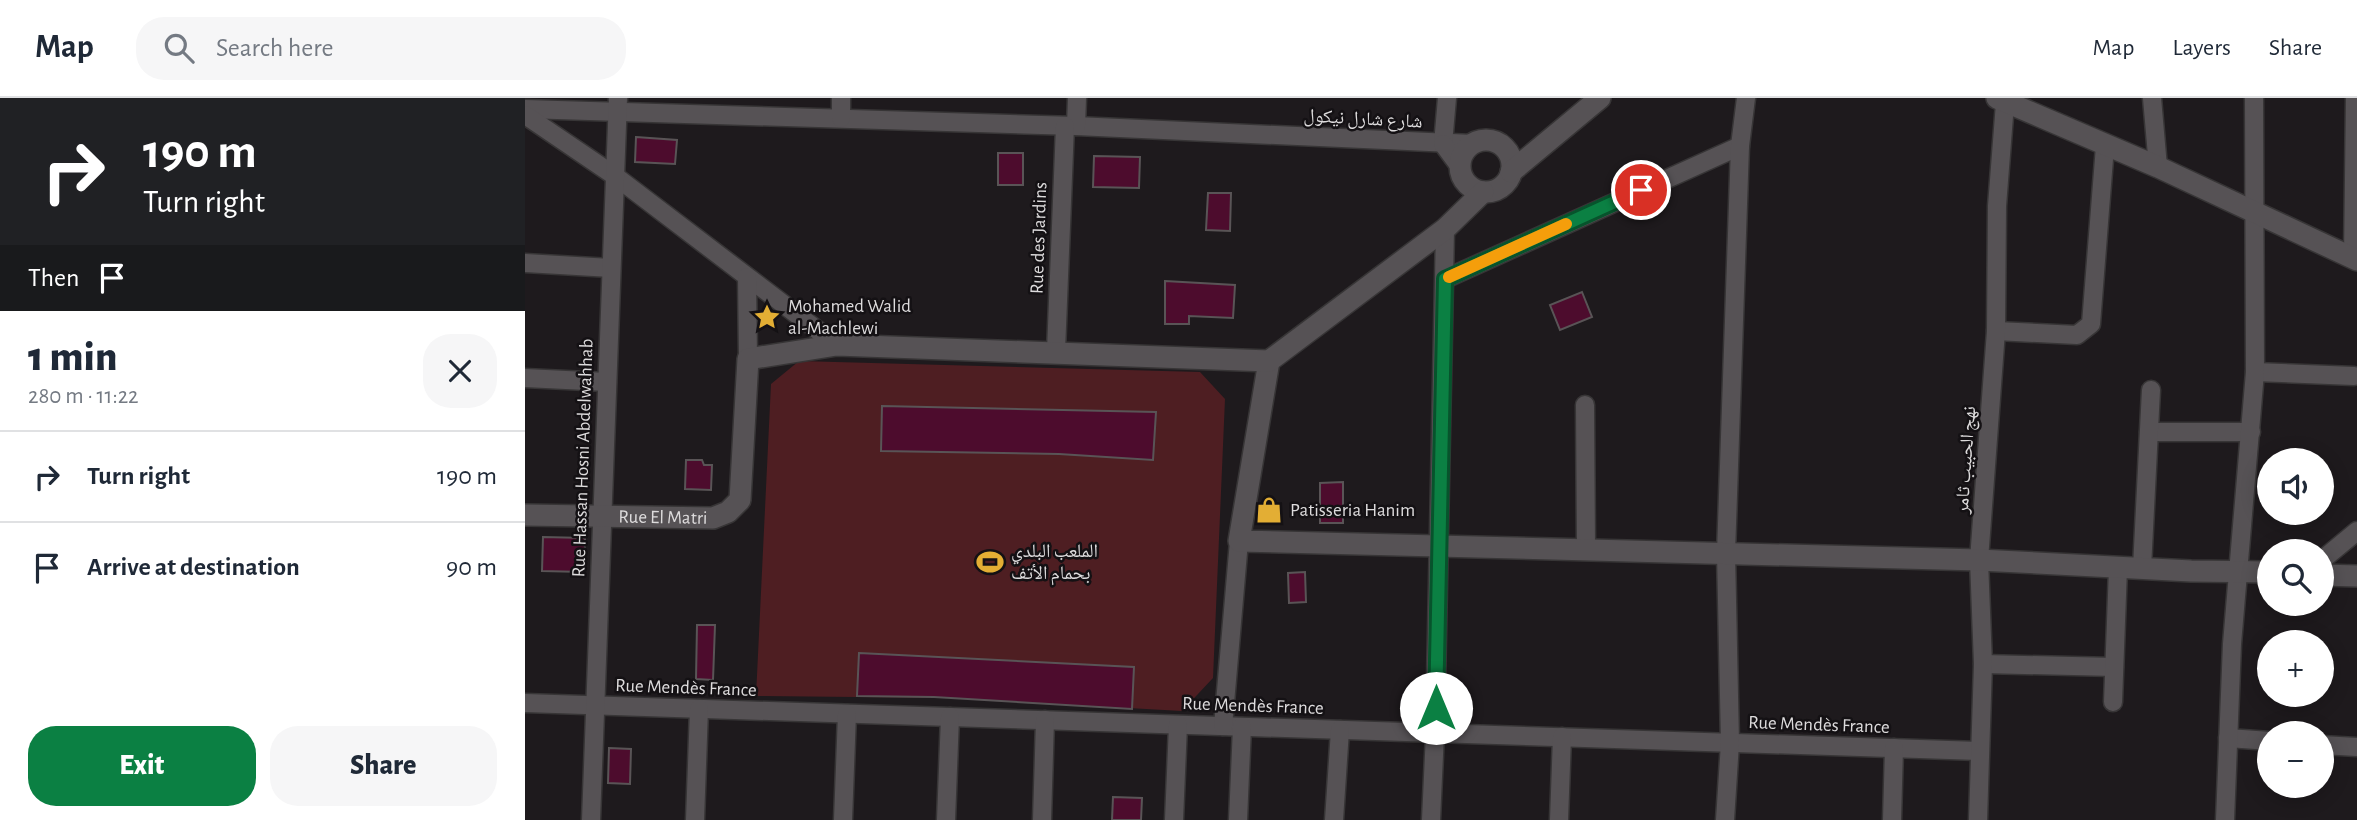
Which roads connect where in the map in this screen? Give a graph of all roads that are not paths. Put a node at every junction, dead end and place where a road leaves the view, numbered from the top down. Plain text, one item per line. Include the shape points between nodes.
1 (841, 98) edge
2 (1077, 98) edge
3 (1447, 98) edge
4 (1600, 98) edge
5 (1746, 98) edge
6 (2152, 98) edge
7 (2255, 98) edge
8 (2005, 100) edge
9 (617, 105) edge
10 (2355, 108) edge
11 (525, 109) edge
12 (525, 115) edge
13 (841, 118) junction
14 (1071, 126) junction
15 (1551, 140) junction
16 (1443, 144) junction
17 (1473, 144) junction
18 (1499, 144) junction
19 (1740, 146) junction
20 (2105, 146) junction
21 (2158, 167) junction
22 (1461, 172) junction
23 (1511, 172) junction
24 (615, 176) junction
25 (1483, 192) junction
26 (2253, 212) junction
27 (1445, 229) junction
28 (2355, 259) edge
29 (525, 263) edge
30 (611, 268) junction
31 (747, 277) junction
32 (1445, 279) junction
33 (1996, 331) junction
34 (837, 345) junction
35 (1056, 351) junction
36 (748, 359) junction
37 (1269, 361) junction
38 (2255, 372) junction
39 (2354, 376) dead end
40 (525, 378) edge
41 (607, 382) junction
42 (2151, 390) dead end
43 (1585, 405) dead end
44 (2149, 432) junction
45 (2251, 432) junction
46 (525, 515) edge
47 (602, 517) junction
48 (2357, 531) edge
49 (1239, 541) junction
50 (1437, 544) junction
51 (1586, 549) junction
52 (2334, 550) edge
53 (1726, 553) junction
54 (1979, 560) junction
55 (2117, 568) junction
56 (2142, 568) junction
57 (2237, 571) junction
58 (2257, 572) edge
59 (2334, 575) edge
60 (2357, 576) edge
61 (1983, 664) junction
62 (2114, 667) junction
63 (2113, 702) dead end
64 (525, 703) edge
65 (595, 706) junction
66 (699, 709) junction
67 (847, 714) junction
68 (950, 717) junction
69 (1045, 720) junction
70 (1178, 725) junction
71 (1223, 726) junction
72 (1242, 727) junction
73 (1340, 730) junction
74 (1436, 733) junction
75 (1562, 737) junction
76 (2228, 738) junction
77 (2257, 740) edge
78 (1730, 743) junction
79 (2334, 745) edge
80 (2357, 747) edge
81 (1894, 748) junction
82 (1979, 751) junction
83 (591, 820) edge
84 (695, 820) edge
85 (843, 820) edge
86 (946, 820) edge
87 (1042, 820) edge
88 (1174, 820) edge
89 (1238, 820) edge
90 (1334, 820) edge
91 (1431, 820) edge
92 (1559, 820) edge
93 (1725, 820) edge
94 (1892, 820) edge
95 (1978, 820) edge
96 (2225, 820) edge

1 - 13 street
2 - 14 street, Rue des Jardins
3 - 16 street
4 - 15 street
5 - 19 street
6 - 21 street
7 - 26 street
8 - 20 street
8 - 33 street, نهج الحبيب ثامر via 1999,150
9 - 11 street, شارع شارل نيكول
9 - 13 street, شارع شارل نيكول
9 - 24 street, Rue Hassan Hosni Abdelwahhab
10 - 28 street
12 - 24 street
13 - 14 street, شارع شارل نيكول
14 - 16 street, شارع شارل نيكول
14 - 35 street, Rue des Jardins
15 - 18 street
15 - 23 street
16 - 17 street, شارع شارل نيكول
16 - 22 street, شارع شارل نيكول
17 - 18 street
17 - 22 street via 1462,156
18 - 23 street via 1509,156
19 - 32 street
19 - 53 street
20 - 21 street
20 - 33 street via 2091,324 2077,335
21 - 26 street
22 - 25 street via 1468,186
22 - 27 street
23 - 25 street via 1499,189
24 - 30 street, Rue Hassan Hosni Abdelwahhab
24 - 31 street
25 - 27 street
26 - 28 street
26 - 38 street
27 - 32 street
27 - 37 street
29 - 30 street
30 - 41 street, Rue Hassan Hosni Abdelwahhab
31 - 34 street
31 - 36 street
32 - 50 street
33 - 54 street, نهج الحبيب ثامر
34 - 35 street
34 - 36 street
35 - 37 street
36 - 47 street, Rue El Matri via 740,500 713,518
37 - 49 street
38 - 39 street
38 - 45 street
40 - 41 street
41 - 47 street, Rue Hassan Hosni Abdelwahhab
42 - 44 street
43 - 51 street
44 - 45 street
44 - 56 street
45 - 57 street
46 - 47 street, Rue El Matri
47 - 65 street, Rue Hassan Hosni Abdelwahhab
48 - 52 street
49 - 50 street
49 - 71 street
50 - 51 street
50 - 74 street
51 - 53 street
53 - 54 street
53 - 78 street
54 - 55 street
54 - 61 street, نهج الحبيب ثامر
55 - 56 street
55 - 62 street
56 - 57 street
57 - 58 street
57 - 76 street
59 - 60 street
61 - 62 street
61 - 82 street, نهج الحبيب ثامر
62 - 63 street
64 - 65 street, Rue Mendès France
65 - 66 street, Rue Mendès France
65 - 83 street, Rue Hassan Hosni Abdelwahhab
66 - 67 street, Rue Mendès France
66 - 84 street
67 - 68 street, Rue Mendès France
67 - 85 street
68 - 69 street, Rue Mendès France
68 - 86 street
69 - 70 street, Rue Mendès France
69 - 87 street
70 - 71 street, Rue Mendès France
70 - 88 street
71 - 72 street, Rue Mendès France
72 - 73 street, Rue Mendès France
72 - 89 street
73 - 74 street, Rue Mendès France
73 - 90 street
74 - 75 street, Rue Mendès France
74 - 91 street
75 - 78 street, Rue Mendès France
75 - 92 street
76 - 77 street
76 - 96 street
78 - 81 street, Rue Mendès France
78 - 93 street
79 - 80 street
81 - 82 street, Rue Mendès France
81 - 94 street
82 - 95 street, نهج الحبيب ثامر

